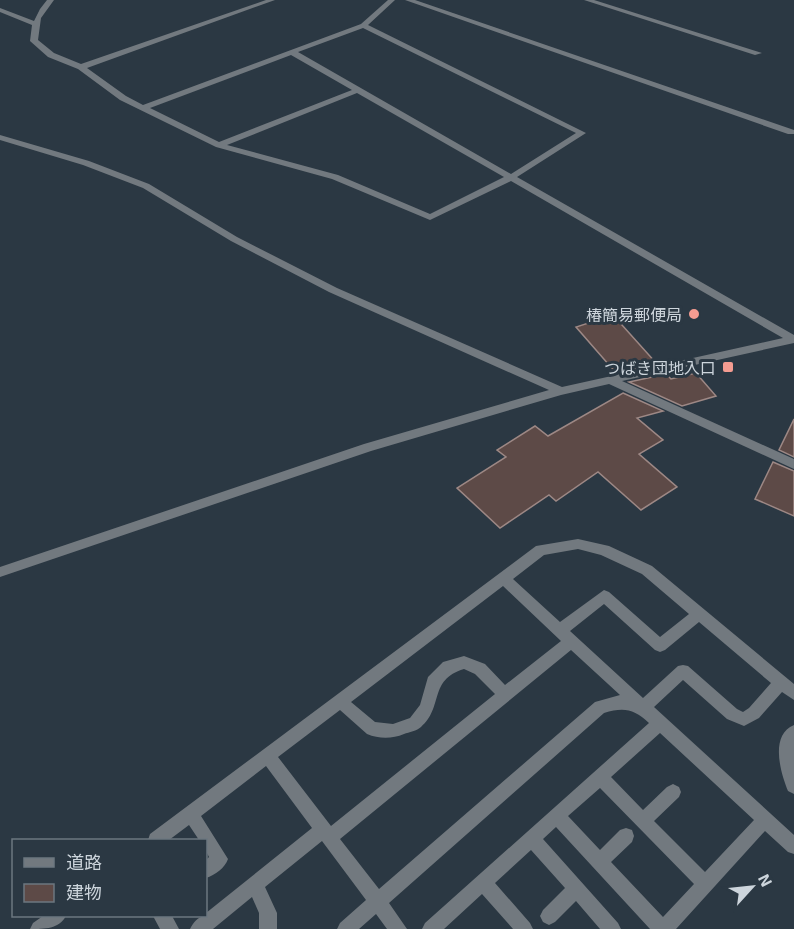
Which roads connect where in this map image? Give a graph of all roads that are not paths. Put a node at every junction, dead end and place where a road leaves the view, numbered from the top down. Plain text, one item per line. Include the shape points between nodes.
1 (51, 0) edge
2 (272, 0) edge
3 (392, 0) edge
4 (408, 0) edge
5 (587, 0) edge
6 (0, 10) edge
7 (35, 24) junction
8 (363, 25) junction
9 (292, 52) junction
10 (758, 53) dead end
11 (81, 67) junction
12 (358, 90) junction
13 (143, 108) junction
14 (791, 132) dead end
15 (0, 137) edge
16 (219, 145) junction
17 (510, 178) junction
18 (794, 339) edge
19 (610, 380) junction
20 (561, 391) junction
21 (794, 464) edge
22 (0, 572) edge
23 (504, 579) junction
24 (699, 614) junction
25 (560, 630) junction
26 (572, 641) junction
27 (781, 682) junction
28 (794, 693) edge
29 (505, 695) junction
30 (340, 702) junction
31 (644, 707) junction
32 (660, 723) junction
33 (794, 732) edge
34 (268, 756) junction
35 (600, 777) junction
36 (794, 786) edge
37 (673, 792) dead end
38 (191, 814) junction
39 (556, 815) junction
40 (765, 819) junction
41 (643, 821) junction
42 (326, 834) junction
43 (626, 836) dead end
44 (531, 838) junction
45 (157, 839) edge
46 (794, 846) edge
47 (600, 861) junction
48 (207, 869) edge
49 (483, 882) junction
50 (255, 884) junction
51 (705, 884) junction
52 (576, 889) junction
53 (377, 901) junction
54 (549, 915) dead end
55 (54, 917) edge
56 (39, 929) edge
57 (199, 929) edge
58 (268, 929) edge
59 (346, 929) edge
60 (399, 929) edge
61 (431, 929) edge
62 (524, 929) edge
63 (612, 929) edge
64 (663, 929) edge

1 - 7 street via 41,8
2 - 11 street
3 - 8 street
4 - 14 street
5 - 10 street
6 - 7 street
7 - 11 street via 34,41 51,55
8 - 9 street
8 - 17 street via 582,133
9 - 12 street
9 - 13 street
11 - 13 street via 123,99
12 - 16 street
12 - 17 street
13 - 16 street
15 - 20 street via 146,186 234,239 333,290
16 - 17 street via 335,177 430,217
17 - 18 street
18 - 19 street
19 - 20 street
19 - 21 street
20 - 22 street via 368,447
23 - 24 street via 541,550 578,544 604,550 647,570
23 - 25 street
23 - 30 street
24 - 25 street via 660,646 604,596
24 - 27 street
25 - 26 street
26 - 29 street
26 - 31 street
27 - 28 street
27 - 31 street via 744,719 732,714 682,671
29 - 30 street via 480,669 464,662 448,667 433,682 427,708 415,723 393,731 372,729
29 - 42 street
30 - 34 street
31 - 32 street
31 - 53 street via 619,702 600,707
32 - 35 street
32 - 40 street
33 - 36 street via 787,740 786,769
34 - 38 street
34 - 42 street
35 - 39 street
35 - 41 street
37 - 41 street
38 - 45 street
38 - 48 street via 220,859
39 - 44 street
39 - 47 street
40 - 46 street
40 - 51 street
41 - 51 street
42 - 50 street
42 - 53 street
43 - 47 street
44 - 49 street
44 - 52 street
47 - 64 street
49 - 61 street
49 - 62 street
50 - 57 street
50 - 58 street via 268,913
51 - 64 street
52 - 54 street
52 - 63 street
53 - 59 street
53 - 60 street
55 - 56 street

